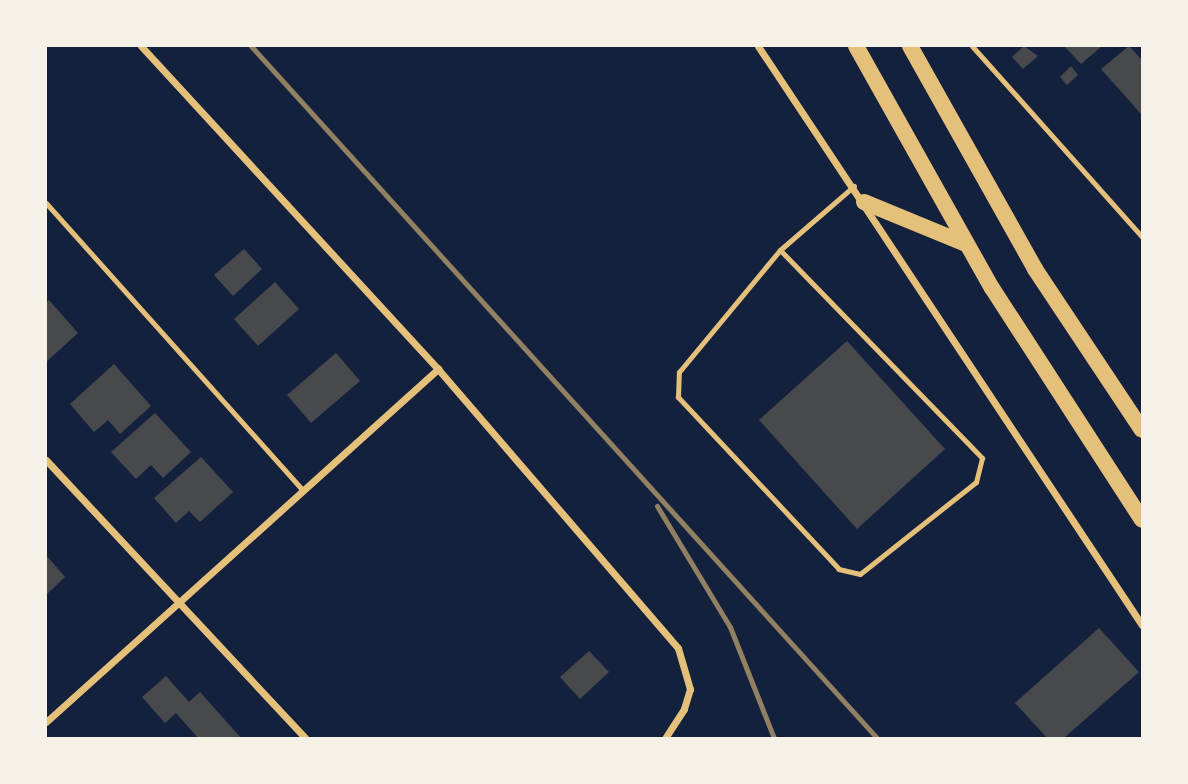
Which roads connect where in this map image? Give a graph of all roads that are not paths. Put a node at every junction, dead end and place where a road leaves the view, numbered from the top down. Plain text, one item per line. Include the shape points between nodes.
1 (141, 46) edge
2 (758, 46) edge
3 (856, 46) edge
4 (911, 46) edge
5 (972, 46) edge
6 (854, 186) junction
7 (864, 202) junction
8 (46, 203) edge
9 (1143, 237) edge
10 (966, 244) junction
11 (780, 250) junction
12 (438, 369) junction
13 (1143, 430) edge
14 (46, 460) edge
15 (303, 490) junction
16 (1143, 520) edge
17 (176, 604) junction
18 (1143, 625) edge
19 (46, 722) edge
20 (305, 738) edge
21 (665, 738) edge

1 - 12 street
2 - 6 street
3 - 10 main road
4 - 13 main road via 1035,269
5 - 9 lane
6 - 7 street
6 - 11 lane
7 - 10 main road
7 - 18 street
8 - 15 lane
10 - 16 main road
11 - 11 lane via 679,372 678,397 839,569 860,573 976,482 982,458
12 - 15 street
12 - 21 street via 678,648 690,689 684,709
14 - 17 street
15 - 17 street
17 - 19 street
17 - 20 street

